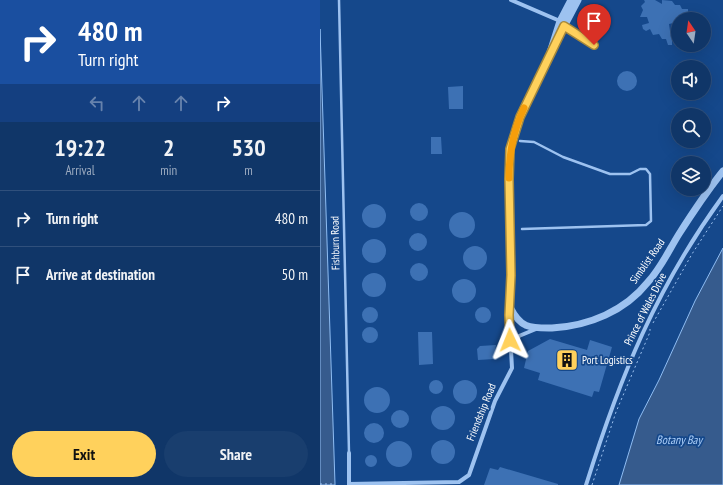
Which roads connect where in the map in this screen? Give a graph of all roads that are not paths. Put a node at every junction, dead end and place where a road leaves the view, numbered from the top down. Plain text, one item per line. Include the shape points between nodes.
1 (339, 0) edge
2 (511, 0) edge
3 (571, 0) edge
4 (578, 0) edge
5 (562, 24) junction
6 (594, 45) dead end
7 (520, 141) dead end
8 (723, 171) edge
9 (723, 196) edge
10 (522, 229) dead end
11 (510, 307) junction
12 (538, 328) junction
13 (511, 350) junction
14 (349, 453) joint
15 (349, 485) edge
16 (586, 485) edge

1 - 14 lane, Fishburn Road
2 - 5 street
3 - 5 street, Friendship Road
4 - 5 street, Friendship Road
5 - 6 lane
5 - 11 street, Friendship Road via 520,117 510,149
7 - 10 lane via 534,142 563,157 610,174 630,174 640,169 646,169 650,174 651,221 646,225
8 - 12 street, Simblist Road via 649,282 626,303 600,318 585,323 567,327
9 - 16 street, Prince of Wales Drive via 678,263 646,324 616,394
11 - 12 street, Simblist Road via 524,326
11 - 13 street, Friendship Road
12 - 13 street, Simblist Road via 519,336
13 - 15 street, Friendship Road via 510,375 495,401 469,475 458,482
14 - 15 street, Fishburn Road

